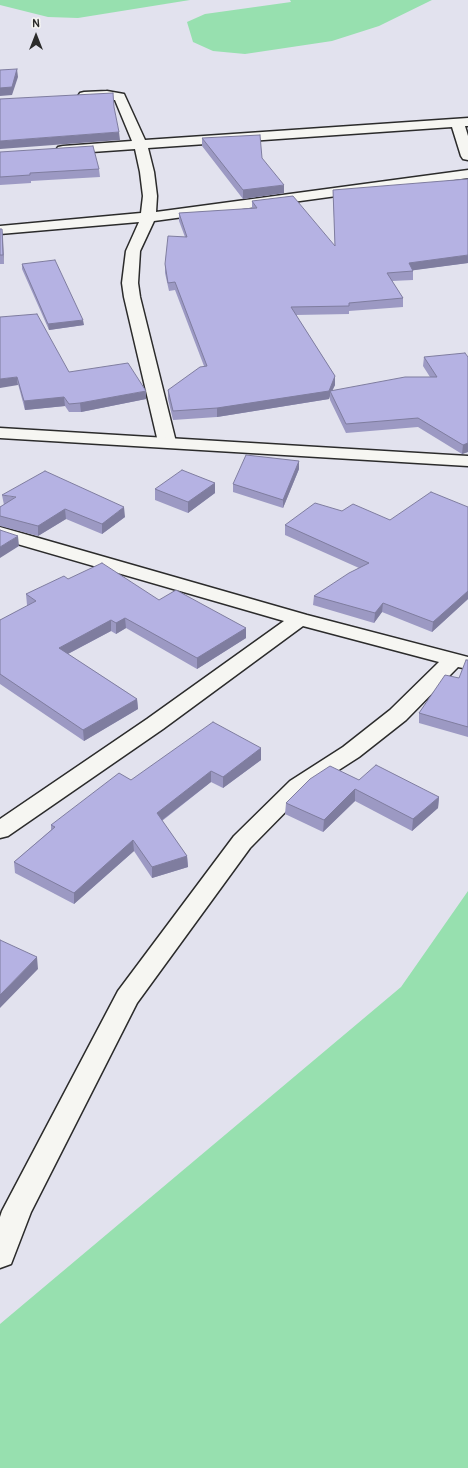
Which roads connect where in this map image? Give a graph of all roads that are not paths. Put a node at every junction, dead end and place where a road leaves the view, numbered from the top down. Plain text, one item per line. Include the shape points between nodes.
1 (72, 97) edge
2 (462, 122) edge
3 (140, 144) junction
4 (47, 152) edge
5 (468, 156) edge
6 (468, 174) edge
7 (148, 217) junction
8 (0, 230) edge
9 (0, 433) edge
10 (167, 442) junction
11 (468, 461) edge
12 (0, 534) edge
13 (300, 619) junction
14 (460, 661) edge
15 (0, 830) edge
16 (0, 1255) edge

1 - 3 street via 120,97
2 - 3 street
2 - 5 street
3 - 4 street
3 - 7 street via 150,196
6 - 7 street
7 - 8 street
7 - 10 street via 132,251 130,283
9 - 10 street
10 - 11 street
12 - 13 street
13 - 14 street
13 - 15 street via 155,724
14 - 16 street via 351,752 298,786 242,842 128,998 18,1211

